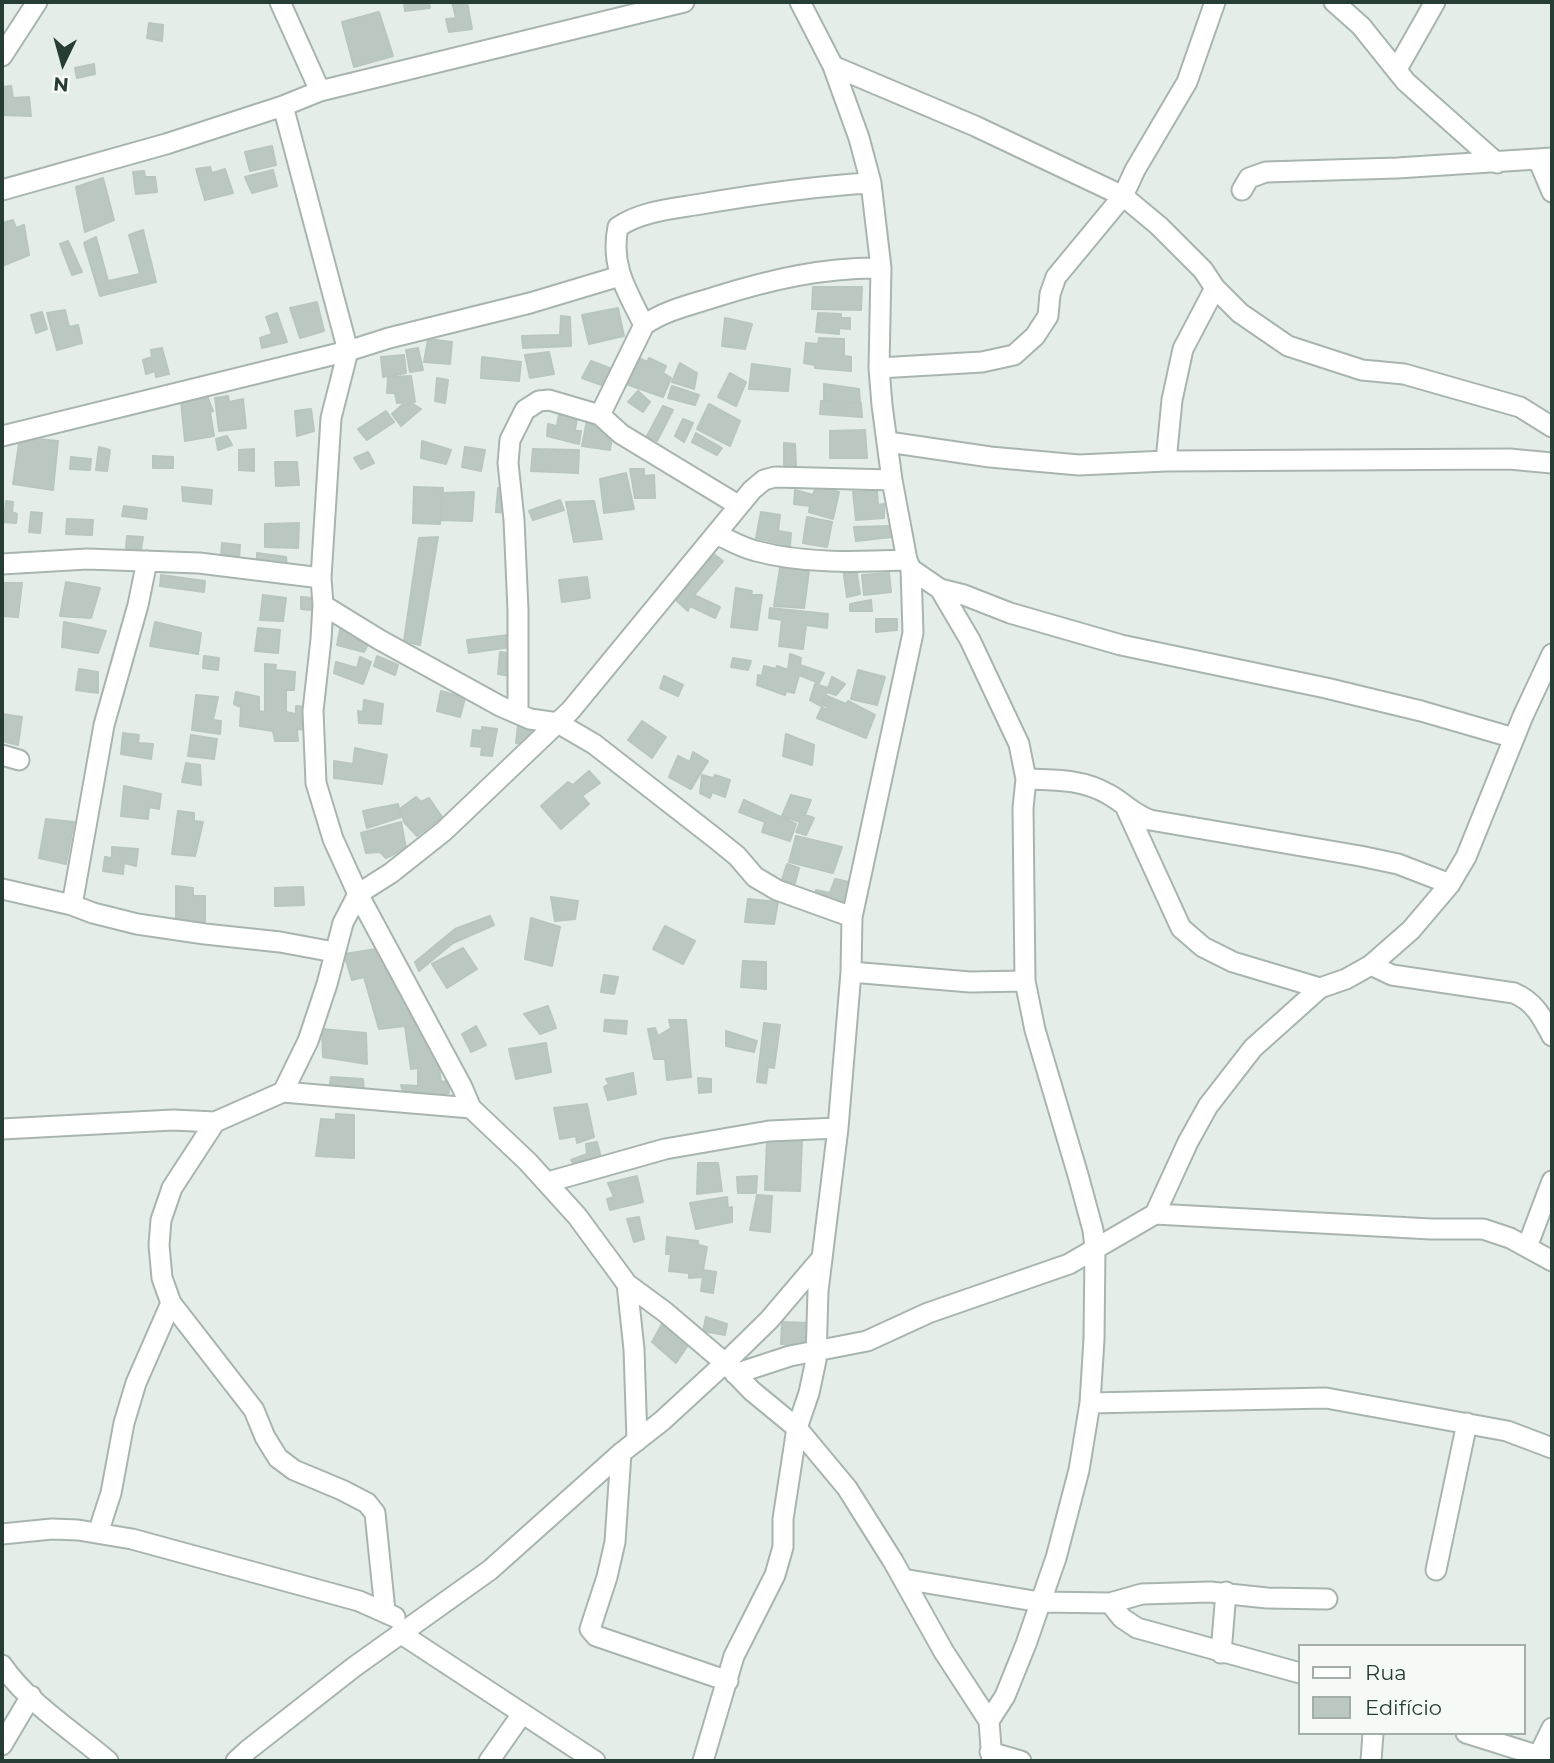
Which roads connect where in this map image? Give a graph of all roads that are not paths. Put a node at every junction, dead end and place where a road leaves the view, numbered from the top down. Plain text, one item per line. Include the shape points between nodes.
1 (37, 2) edge
2 (280, 2) edge
3 (684, 2) edge
4 (800, 2) edge
5 (1215, 2) edge
6 (1334, 2) edge
7 (1435, 2) edge
8 (2, 56) edge
9 (833, 66) junction
10 (1396, 69) junction
11 (320, 91) junction
12 (283, 106) junction
13 (1545, 158) edge
14 (1497, 163) junction
15 (871, 183) junction
16 (2, 190) edge
17 (1242, 190) dead end
18 (1552, 192) edge
19 (1123, 196) junction
20 (881, 268) junction
21 (620, 276) junction
22 (1215, 288) junction
23 (644, 325) junction
24 (348, 352) junction
25 (878, 368) junction
26 (600, 415) junction
27 (1552, 427) edge
28 (2, 436) edge
29 (888, 442) junction
30 (1166, 461) junction
31 (1552, 463) edge
32 (892, 480) junction
33 (738, 505) junction
34 (716, 534) junction
35 (147, 561) junction
36 (2, 564) edge
37 (909, 565) junction
38 (321, 578) junction
39 (940, 589) junction
40 (323, 605) junction
41 (1552, 654) edge
42 (518, 712) junction
43 (558, 723) junction
44 (1514, 738) junction
45 (1026, 779) junction
46 (1126, 808) junction
47 (1450, 884) junction
48 (2, 889) edge
49 (358, 894) junction
50 (72, 905) junction
51 (852, 917) junction
52 (334, 952) junction
53 (1371, 965) junction
54 (851, 972) junction
55 (1025, 981) junction
56 (1320, 988) junction
57 (1552, 1036) edge
58 (283, 1092) junction
59 (471, 1108) junction
60 (215, 1122) junction
61 (838, 1128) junction
62 (2, 1129) edge
63 (1552, 1181) edge
64 (548, 1182) junction
65 (1155, 1213) junction
66 (1527, 1247) junction
67 (1095, 1248) junction
68 (821, 1259) junction
69 (1552, 1261) edge
70 (627, 1284) junction
71 (171, 1303) junction
72 (816, 1350) junction
73 (730, 1368) junction
74 (1090, 1403) junction
75 (1467, 1423) junction
76 (797, 1428) junction
77 (637, 1441) junction
78 (1552, 1448) edge
79 (621, 1453) junction
80 (98, 1533) junction
81 (2, 1534) edge
82 (1436, 1570) dead end
83 (903, 1579) junction
84 (1226, 1592) junction
85 (1327, 1598) dead end
86 (1040, 1602) junction
87 (1110, 1603) junction
88 (385, 1611) junction
89 (405, 1629) junction
90 (1222, 1653) junction
91 (2, 1665) edge
92 (1298, 1672) edge
93 (728, 1681) junction
94 (31, 1696) junction
95 (522, 1714) junction
96 (989, 1721) junction
97 (1552, 1728) edge
98 (1373, 1735) edge
99 (1472, 1735) edge
100 (2, 1745) edge
101 (991, 1757) edge
102 (1543, 1759) edge
103 (108, 1761) edge
104 (236, 1761) edge
105 (489, 1761) edge
106 (595, 1761) edge
107 (703, 1761) edge
108 (1021, 1761) edge
109 (1371, 1761) edge

1 - 8 street
2 - 11 street
3 - 11 street
4 - 9 street
5 - 19 street via 1187,82
6 - 10 street via 1361,26
7 - 10 street
9 - 15 street
9 - 19 street
10 - 14 street via 1428,104
11 - 12 street
12 - 16 street
12 - 24 street
13 - 14 street
13 - 18 street
14 - 17 street via 1265,172 1249,178
15 - 20 street
15 - 21 street via 721,200 640,217 618,227 615,242
19 - 22 street via 1159,226
19 - 25 street via 1056,276 1048,316 1014,355 982,362
20 - 23 street via 813,272 739,289 677,308
20 - 25 street
21 - 23 street
21 - 24 street
22 - 27 street via 1240,313 1288,345 1362,370 1405,374 1520,407
22 - 30 street via 1182,349
23 - 26 street
24 - 28 street
24 - 38 street via 331,418
25 - 29 street
26 - 33 street via 621,434
26 - 42 street via 539,401 526,410 510,440
29 - 30 street via 1079,465
29 - 32 street
30 - 31 street via 1509,459
32 - 33 street via 775,477 764,480
32 - 37 street
33 - 34 street
34 - 37 street via 753,551 794,558
34 - 43 street
35 - 36 street via 87,558
35 - 38 street
35 - 50 street via 104,725
37 - 39 street
37 - 51 street via 913,633
38 - 40 street
39 - 44 street via 1121,645 1338,690
39 - 45 street via 970,640 1019,744
40 - 42 street
40 - 49 street via 313,711 316,783 333,839
41 - 44 street
42 - 43 street via 530,719
43 - 49 street via 444,831
43 - 51 street via 594,744 716,839 755,877 777,890
44 - 47 street via 1466,857
45 - 46 street via 1084,783 1110,794
45 - 55 street
46 - 47 street via 1150,820 1398,864
46 - 56 street via 1181,928 1203,947 1233,962
47 - 53 street via 1411,930
48 - 50 street
49 - 52 street
49 - 59 street
50 - 52 street via 137,924
51 - 54 street
52 - 58 street via 307,1041
53 - 56 street
53 - 57 street via 1392,975 1514,993 1537,1008
54 - 55 street via 970,982
54 - 61 street
55 - 67 street
56 - 65 street via 1253,1048 1208,1106
58 - 59 street
58 - 60 street
59 - 64 street
60 - 62 street
60 - 71 street via 172,1188 161,1220 162,1278
61 - 64 street via 769,1131 665,1149
61 - 68 street
63 - 66 street
64 - 70 street
65 - 66 street via 1483,1229
65 - 67 street
66 - 69 street
67 - 72 street via 1069,1264 928,1313 867,1341
67 - 74 street
68 - 72 street
68 - 73 street
70 - 73 street
70 - 77 street
71 - 80 street via 136,1383
71 - 88 street via 254,1410 278,1458 367,1503 375,1513
72 - 73 street
72 - 76 street
73 - 76 street
73 - 77 street
74 - 75 street via 1326,1398
74 - 86 street via 1069,1515
75 - 78 street via 1507,1430
75 - 82 street
76 - 83 street via 847,1488
76 - 93 street via 775,1575 734,1656
77 - 79 street
79 - 89 street via 490,1570
79 - 93 street via 615,1542 590,1629 596,1636
80 - 81 street via 52,1529
80 - 88 street via 203,1557
83 - 86 street
83 - 96 street
84 - 85 street
84 - 87 street via 1142,1594
84 - 90 street
86 - 87 street
86 - 96 street via 1005,1696
87 - 90 street via 1137,1628
88 - 89 street
89 - 95 street
89 - 104 street
90 - 92 street
91 - 94 street
93 - 107 street
94 - 100 street
94 - 103 street
95 - 105 street
95 - 106 street
96 - 101 street
97 - 102 street
98 - 109 street
99 - 102 street
101 - 108 street

